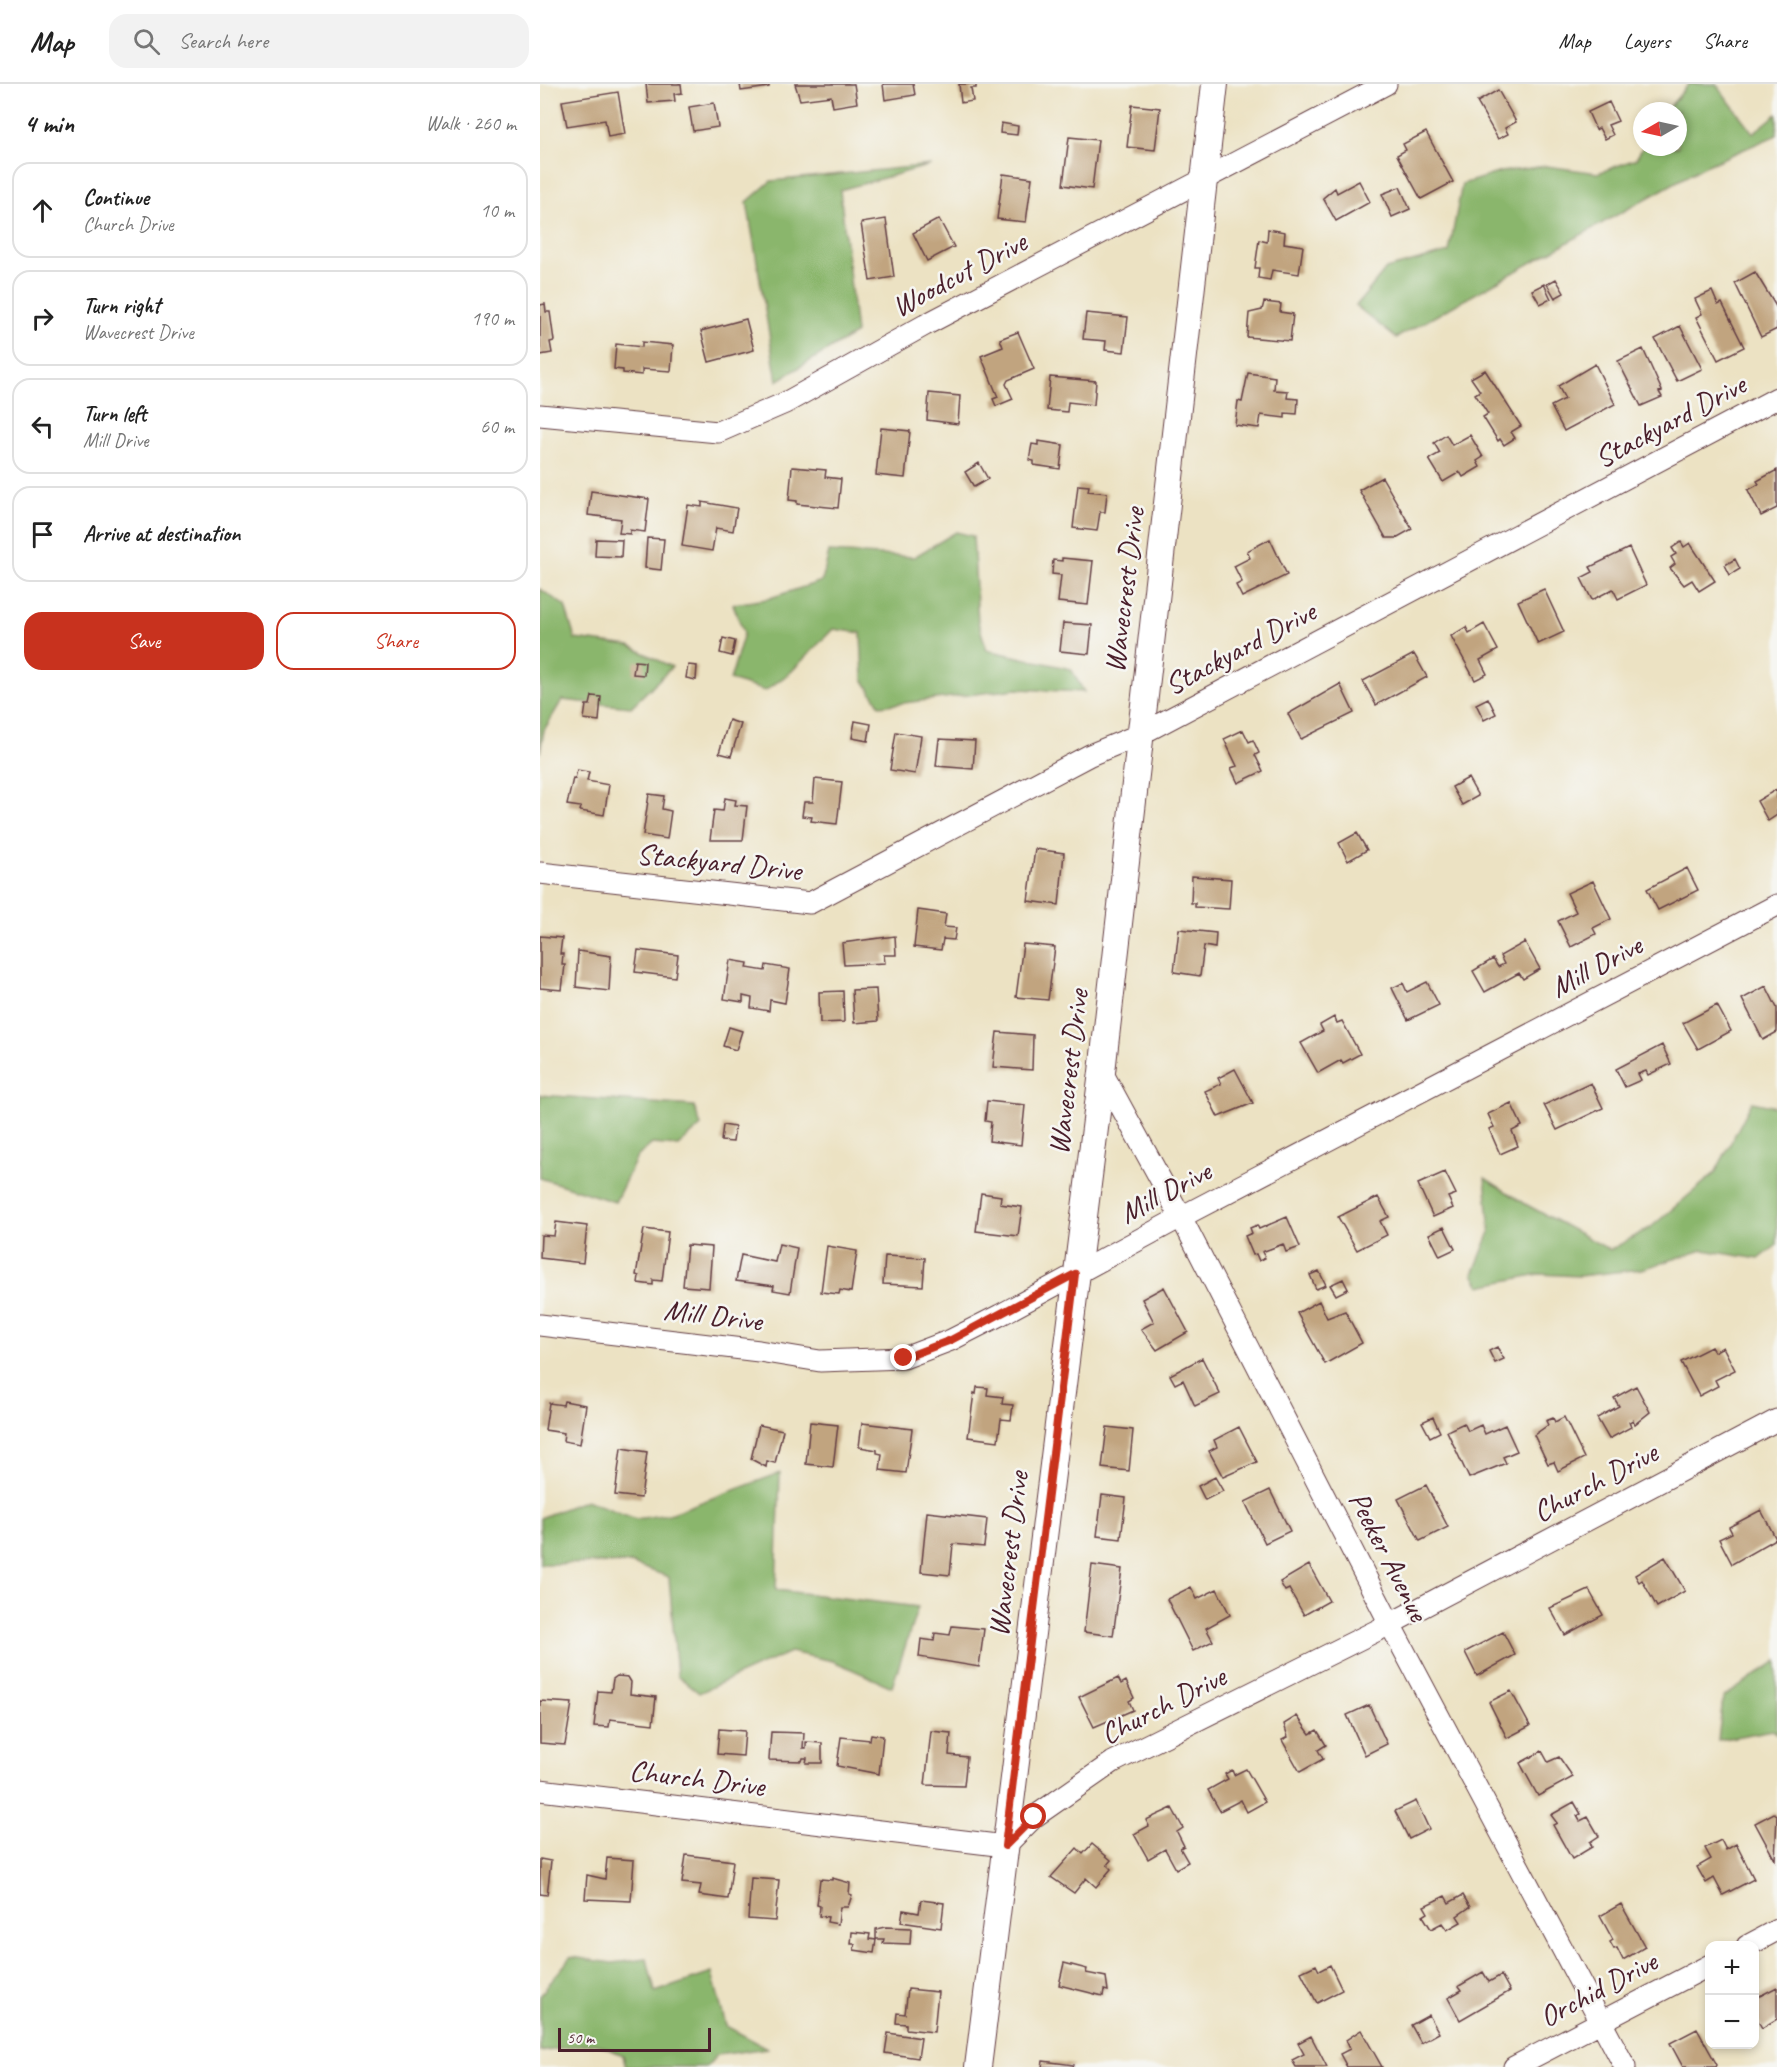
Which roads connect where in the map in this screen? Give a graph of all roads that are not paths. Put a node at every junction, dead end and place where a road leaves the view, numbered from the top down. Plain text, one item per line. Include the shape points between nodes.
1 (1215, 84) edge
2 (1386, 84) edge
3 (1204, 180) junction
4 (1777, 398) edge
5 (540, 415) edge
6 (1141, 734) junction
7 (540, 873) edge
8 (1777, 905) edge
9 (1102, 1072) junction
10 (1181, 1217) junction
11 (1075, 1274) junction
12 (540, 1324) edge
13 (1777, 1420) edge
14 (1390, 1624) junction
15 (540, 1790) edge
16 (1005, 1846) junction
17 (1777, 1930) edge
18 (1756, 1941) edge
19 (1705, 1968) edge
20 (1601, 2021) junction
21 (978, 2067) edge
22 (1514, 2067) edge
23 (1625, 2067) edge

1 - 3 street, Wavecrest Drive
2 - 3 street, Woodcut Drive
3 - 5 street, Woodcut Drive via 924,325 785,403 718,432
3 - 6 street, Wavecrest Drive
4 - 6 street, Stackyard Drive
6 - 7 street, Stackyard Drive via 1090,755 810,903
6 - 9 street, Wavecrest Drive
8 - 10 street, Mill Drive
9 - 10 street, Peeker Avenue
9 - 11 street, Wavecrest Drive
10 - 11 street, Mill Drive
10 - 14 street, Peeker Avenue
11 - 12 street, Mill Drive via 951,1340 904,1358 820,1361
11 - 16 street, Wavecrest Drive
13 - 14 street, Church Drive
14 - 16 street, Church Drive via 1113,1762 1034,1817
14 - 20 street, Peeker Avenue
15 - 16 street, Church Drive
16 - 21 street, Wavecrest Drive
17 - 18 street
19 - 20 street, Orchid Drive
20 - 22 street, Orchid Drive
20 - 23 street, Peeker Avenue

